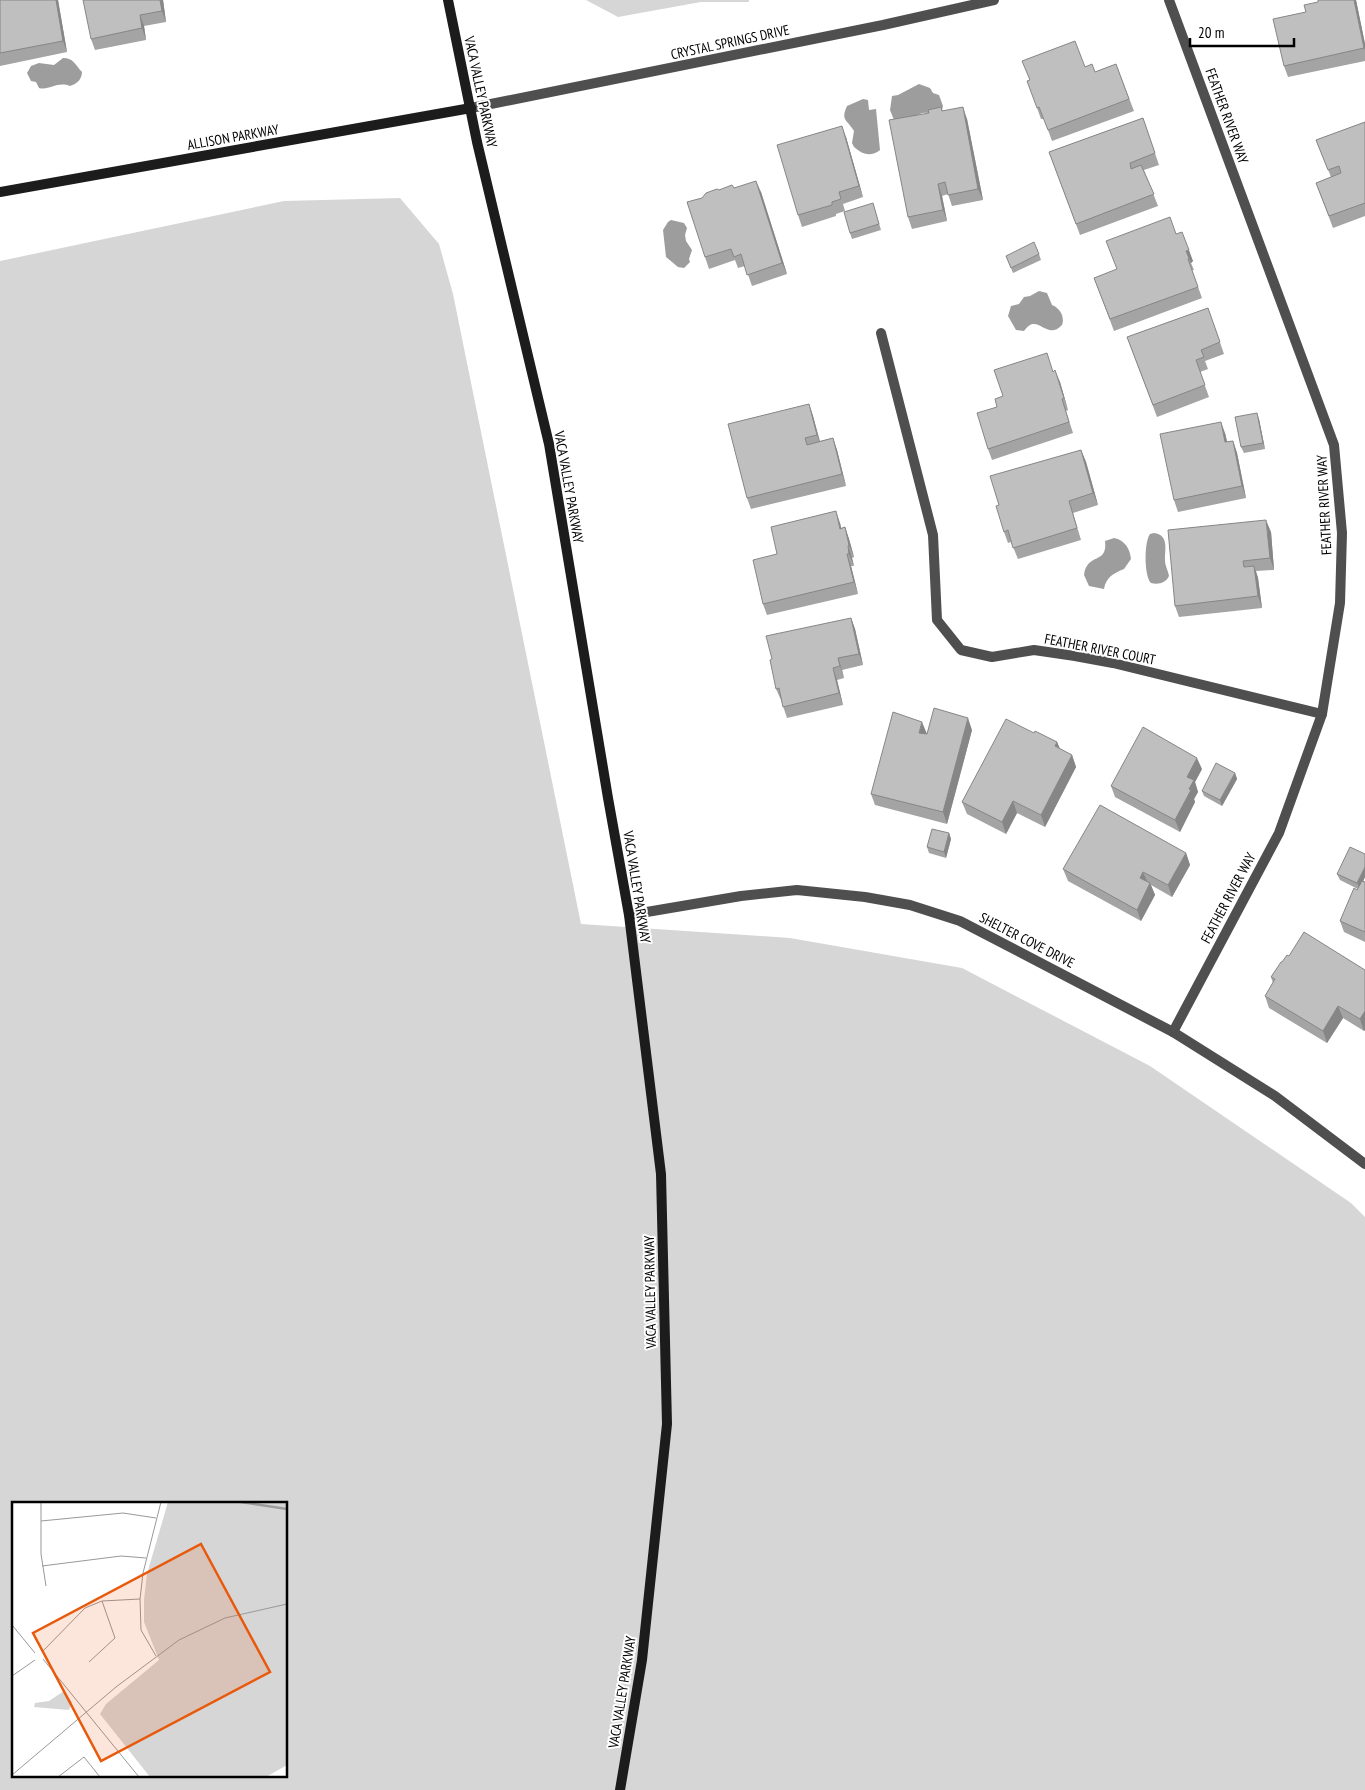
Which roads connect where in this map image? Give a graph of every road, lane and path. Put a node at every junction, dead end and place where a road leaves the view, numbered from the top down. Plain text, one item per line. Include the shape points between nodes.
1 (448, 0) edge
2 (994, 0) edge
3 (1169, 0) edge
4 (471, 108) junction
5 (0, 192) edge
6 (881, 333) dead end
7 (1322, 714) junction
8 (629, 915) junction
9 (1173, 1032) junction
10 (1365, 1164) edge
11 (620, 1790) edge

1 - 4 street, VACA VALLEY PARKWAY
2 - 4 street, CRYSTAL SPRINGS DRIVE
3 - 7 street, FEATHER RIVER WAY via 1334,445 1342,533 1340,603
4 - 5 street, ALLISON PARKWAY
4 - 8 street, VACA VALLEY PARKWAY via 549,444
6 - 7 street, FEATHER RIVER COURT via 933,536 937,620 961,650 992,657 1034,650 1075,656
7 - 9 street, FEATHER RIVER WAY via 1279,833
8 - 9 street, SHELTER COVE DRIVE via 797,890 910,905 960,921
8 - 11 street, VACA VALLEY PARKWAY via 661,1174 667,1424 642,1660
9 - 10 street, SHELTER COVE DRIVE via 1275,1096

